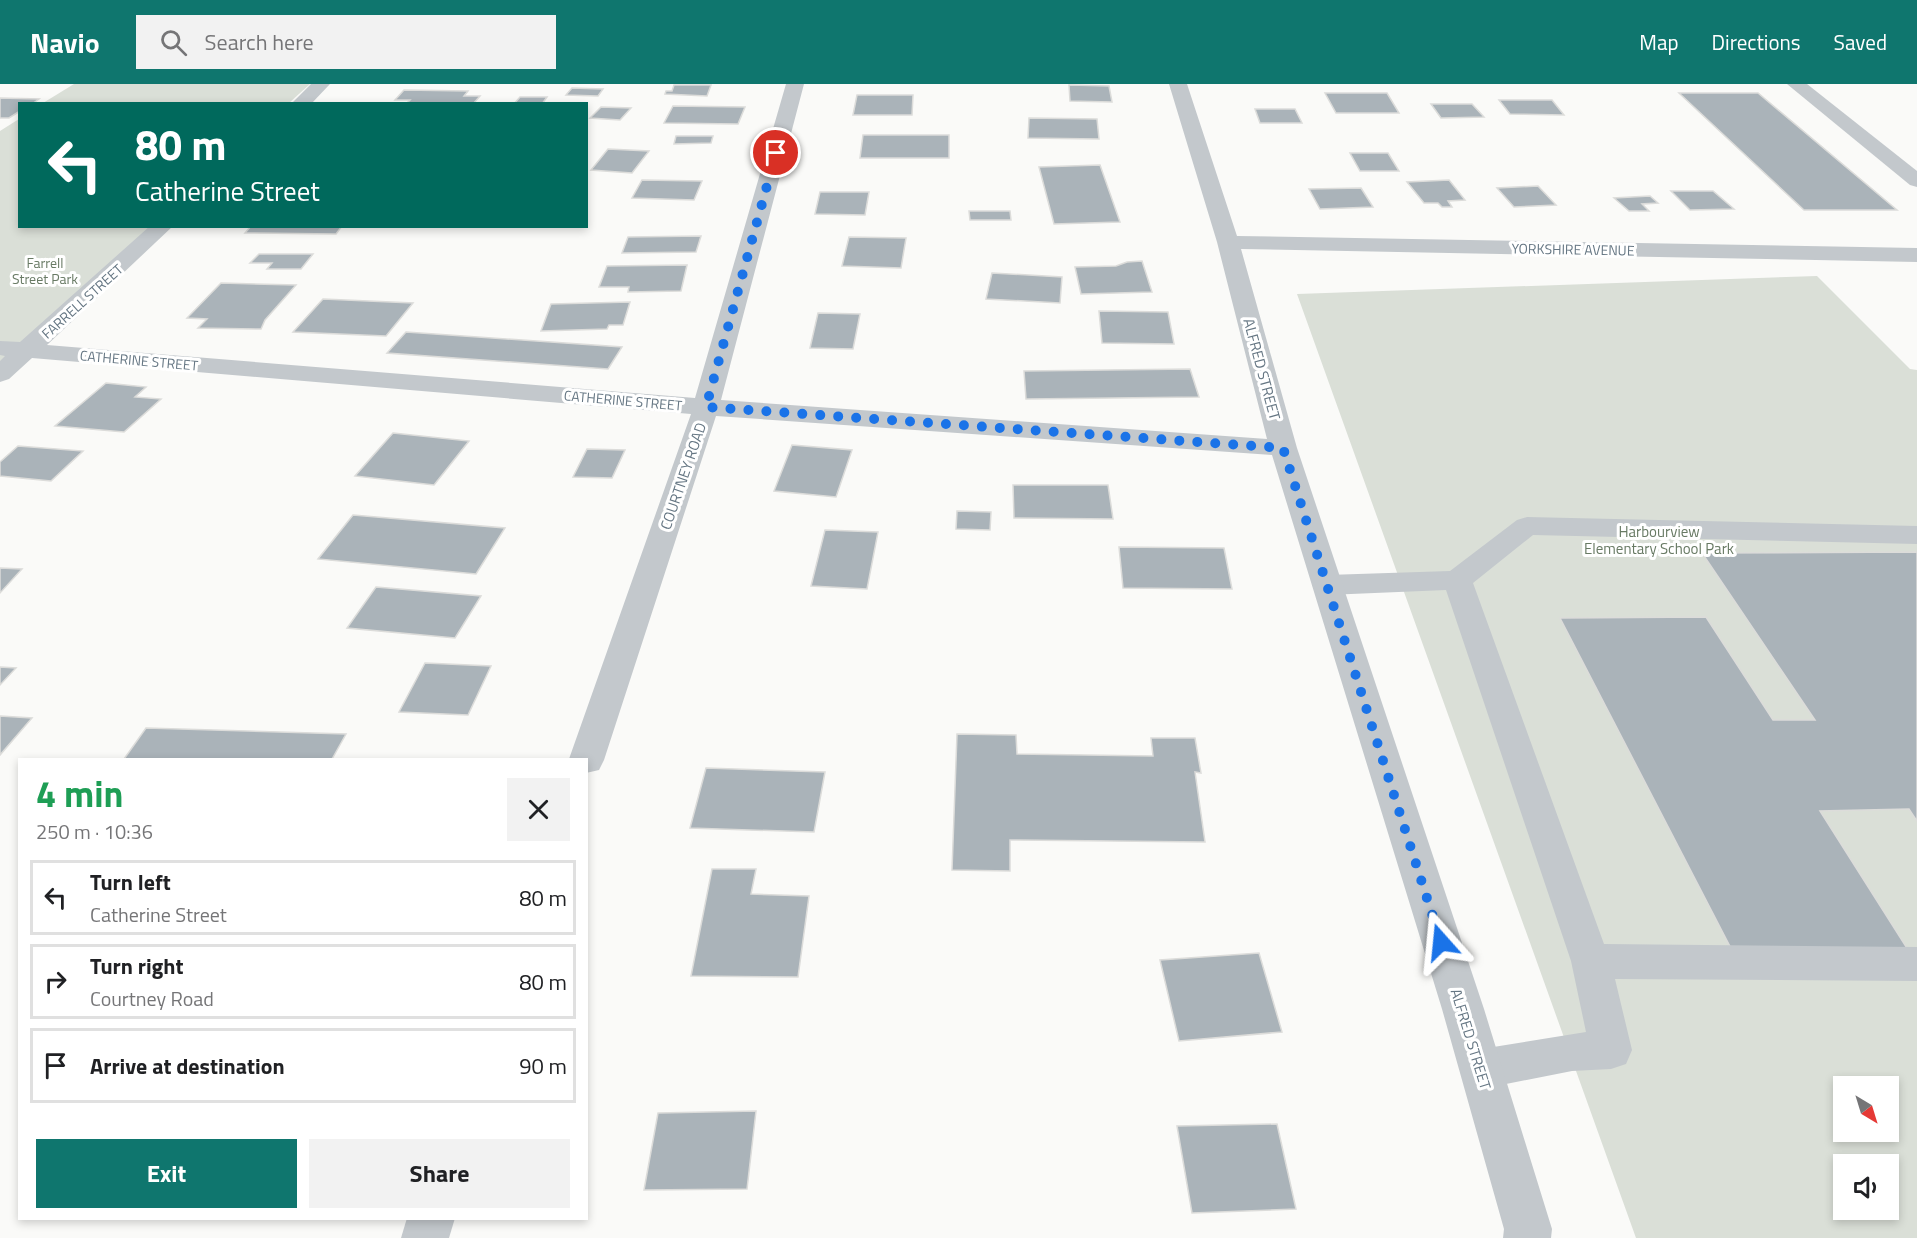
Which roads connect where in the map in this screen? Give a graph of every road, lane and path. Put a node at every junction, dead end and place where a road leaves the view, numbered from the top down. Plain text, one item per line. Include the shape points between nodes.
1 (321, 84) edge
2 (795, 84) edge
3 (1178, 84) edge
4 (1796, 84) edge
5 (302, 102) edge
6 (1917, 181) edge
7 (161, 228) edge
8 (1228, 242) junction
9 (1917, 255) edge
10 (0, 348) edge
11 (27, 350) junction
12 (0, 374) edge
13 (706, 407) junction
14 (1283, 448) junction
15 (1917, 535) edge
16 (1456, 580) junction
17 (1327, 585) junction
18 (587, 758) edge
19 (1591, 961) junction
20 (1917, 964) edge
21 (1480, 1069) junction
22 (430, 1220) edge
23 (425, 1238) edge
24 (1527, 1238) edge

1 - 5 street
2 - 13 street, COURTNEY ROAD
3 - 8 street, ALFRED STREET
4 - 6 street
7 - 11 street, FARRELL STREET
8 - 9 street, YORKSHIRE AVENUE
8 - 14 street, ALFRED STREET
10 - 11 street, CATHERINE STREET
11 - 12 street, FARRELL STREET
11 - 13 street, CATHERINE STREET
13 - 14 street, CATHERINE STREET
13 - 18 street, COURTNEY ROAD
14 - 17 street, ALFRED STREET
15 - 16 lane via 1527,526
16 - 17 lane
16 - 19 lane
17 - 21 street, ALFRED STREET
19 - 20 lane
19 - 21 lane via 1611,1050 1572,1052
21 - 24 street, ALFRED STREET via 1528,1228
22 - 23 street

